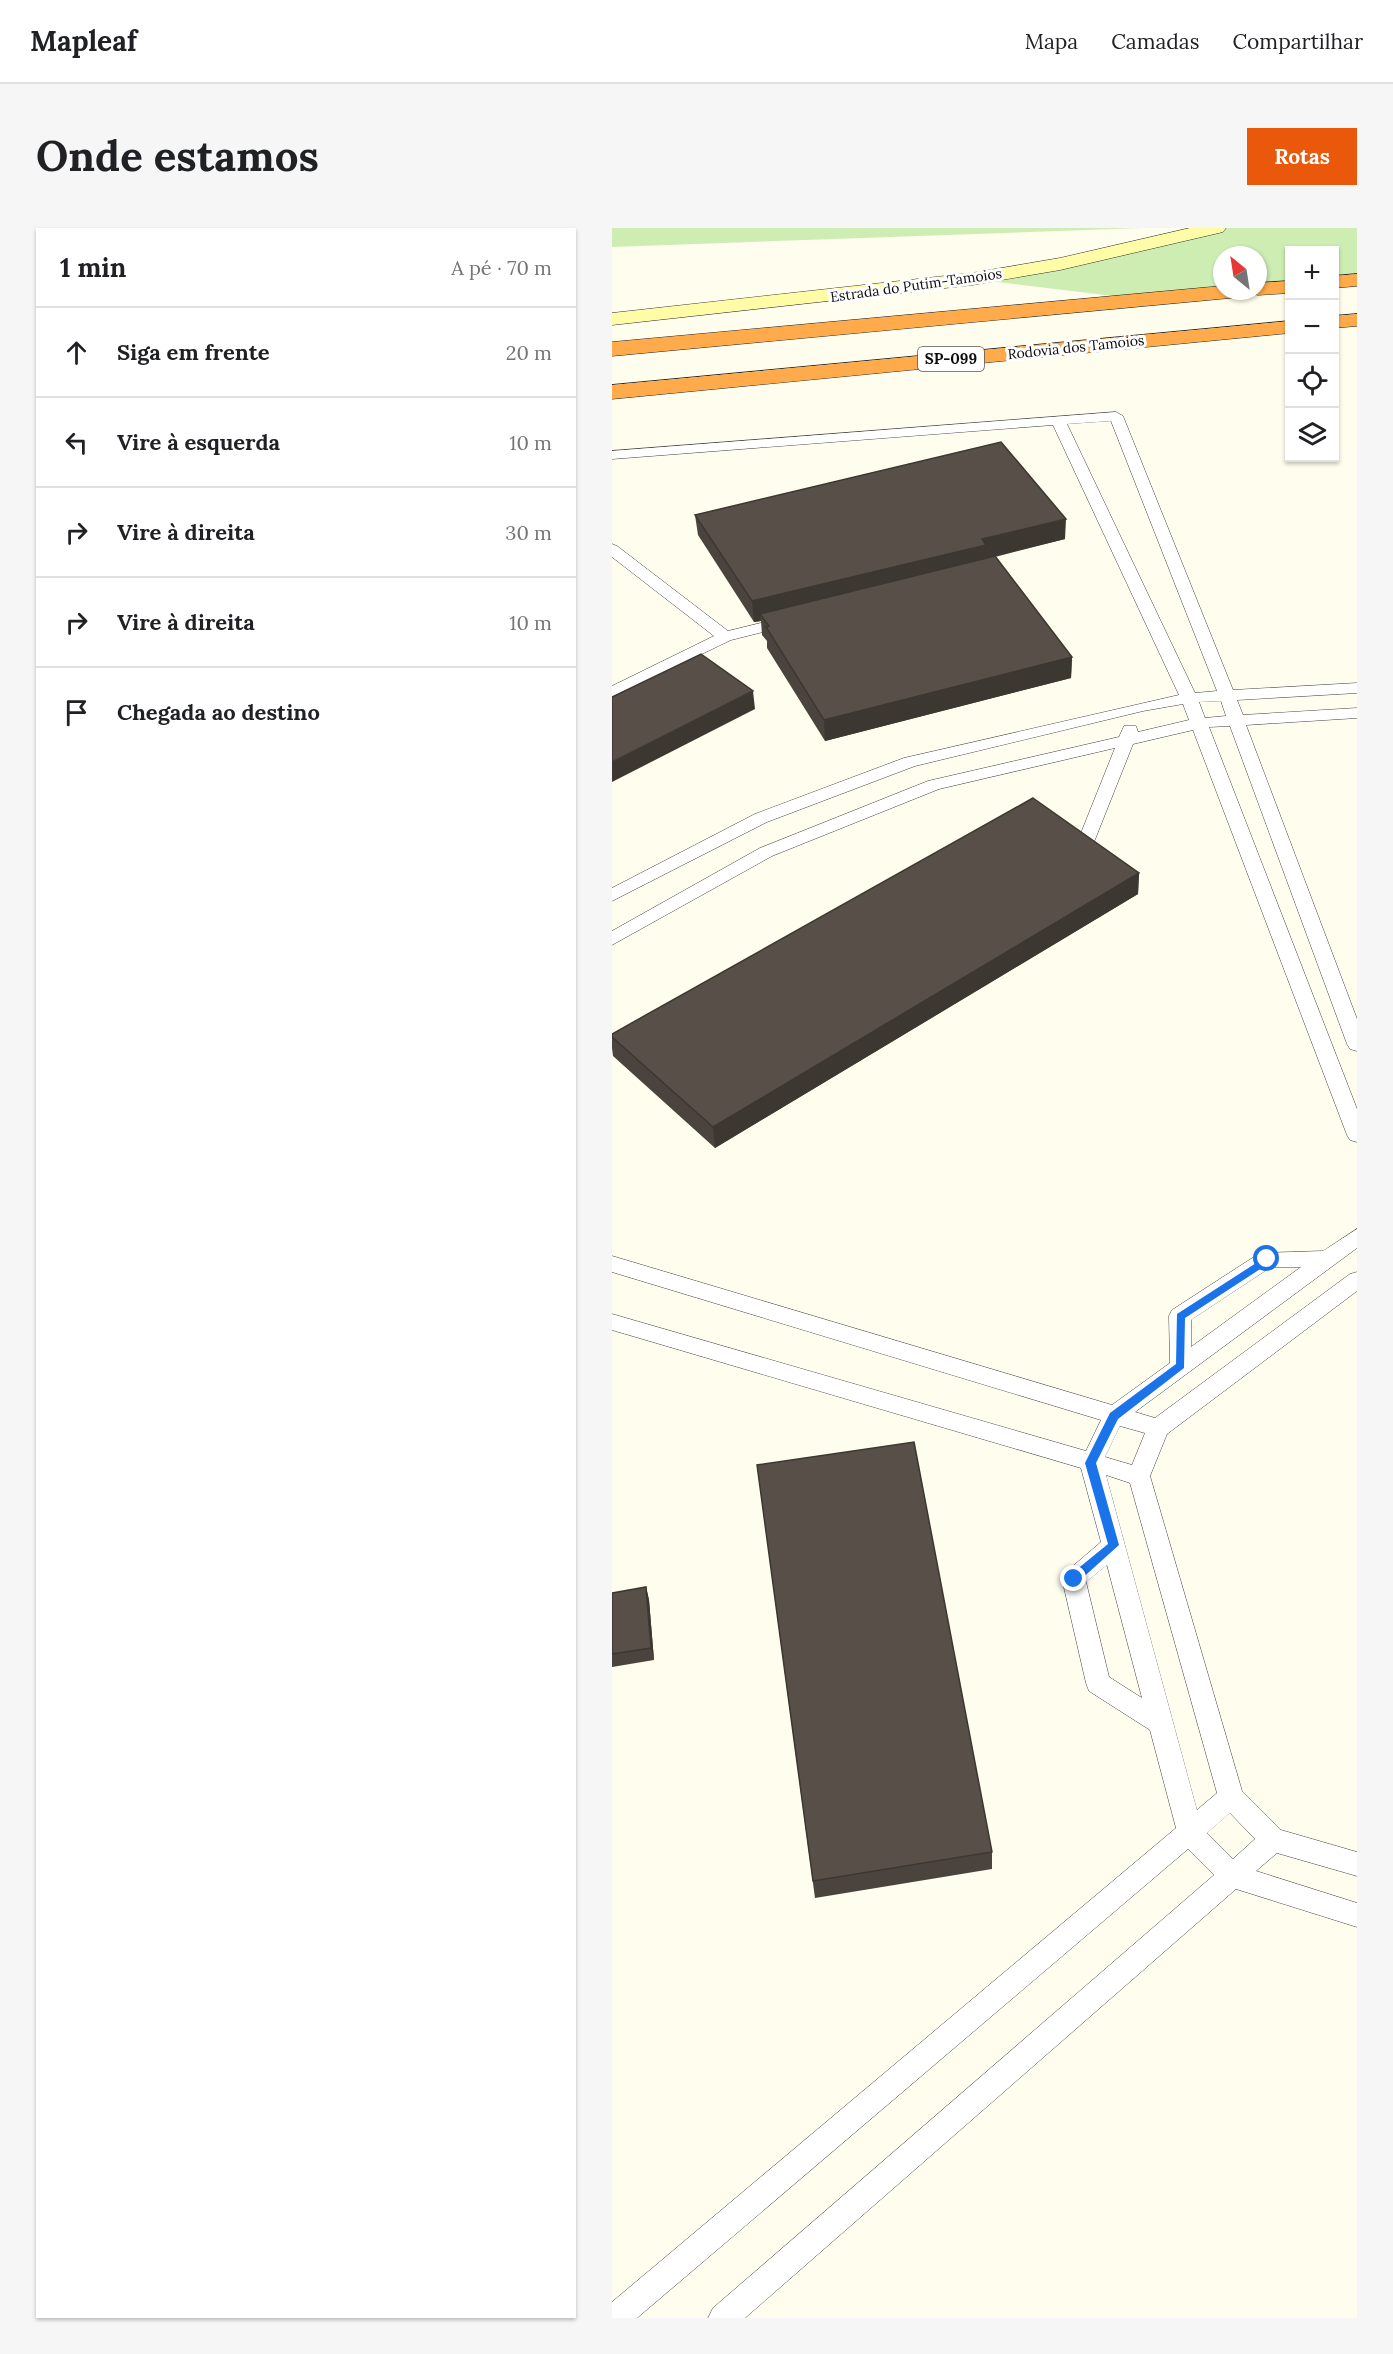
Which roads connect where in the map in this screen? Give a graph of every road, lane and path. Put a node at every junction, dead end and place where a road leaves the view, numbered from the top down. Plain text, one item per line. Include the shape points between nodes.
1 (1216, 228) edge
2 (1357, 280) edge
3 (1339, 282) edge
4 (1285, 287) edge
5 (1267, 289) edge
6 (1213, 294) edge
7 (612, 319) edge
8 (1357, 320) edge
9 (1339, 322) edge
10 (1285, 327) edge
11 (612, 349) edge
12 (612, 392) edge
13 (1058, 420) junction
14 (612, 455) edge
15 (612, 549) edge
16 (805, 617) edge
17 (724, 637) junction
18 (1357, 688) edge
19 (612, 692) edge
20 (1226, 693) junction
21 (1190, 698) junction
22 (1143, 706) junction
23 (1357, 712) edge
24 (1236, 720) junction
25 (1199, 723) junction
26 (1126, 739) junction
27 (1088, 838) edge
28 (612, 895) edge
29 (612, 939) edge
30 (1357, 1044) edge
31 (1357, 1135) edge
32 (1357, 1237) edge
33 (1327, 1259) junction
34 (612, 1264) edge
35 (1357, 1280) edge
36 (612, 1322) edge
37 (1181, 1366) junction
38 (1114, 1416) junction
39 (1158, 1428) junction
40 (1091, 1463) junction
41 (1139, 1476) junction
42 (1113, 1545) junction
43 (1161, 1724) junction
44 (1231, 1797) junction
45 (1190, 1833) junction
46 (1273, 1840) junction
47 (1357, 1864) edge
48 (1231, 1875) junction
49 (1357, 1915) edge
50 (615, 2318) edge
51 (723, 2318) edge

1 - 7 main road, Estrada do Putim-Tamoios via 1060,264 972,279
2 - 3 highway
4 - 5 highway
6 - 11 highway
8 - 9 highway
10 - 12 highway, Rodovia dos Tamoios / SP-099
13 - 14 lane
13 - 20 lane via 1116,416
13 - 21 lane
15 - 17 lane
16 - 17 lane
17 - 19 lane
18 - 20 lane
20 - 21 lane
20 - 24 lane
21 - 22 lane
21 - 25 lane
22 - 26 lane
22 - 28 lane via 910,762 761,818
23 - 24 lane
24 - 25 lane
24 - 30 lane
25 - 26 lane
25 - 31 lane
26 - 27 lane
26 - 29 lane via 933,785 766,852
32 - 33 lane
33 - 37 lane
33 - 37 lane via 1267,1259 1180,1316
34 - 38 lane
35 - 39 lane
36 - 40 lane
37 - 38 lane
38 - 39 lane
38 - 40 lane
39 - 41 lane
40 - 41 lane
40 - 42 lane
41 - 44 lane
42 - 43 lane
42 - 43 lane via 1074,1579 1098,1683
43 - 45 lane
44 - 45 lane
44 - 46 lane
45 - 48 lane
45 - 50 lane
46 - 47 lane
46 - 48 lane
48 - 49 lane
48 - 51 lane

